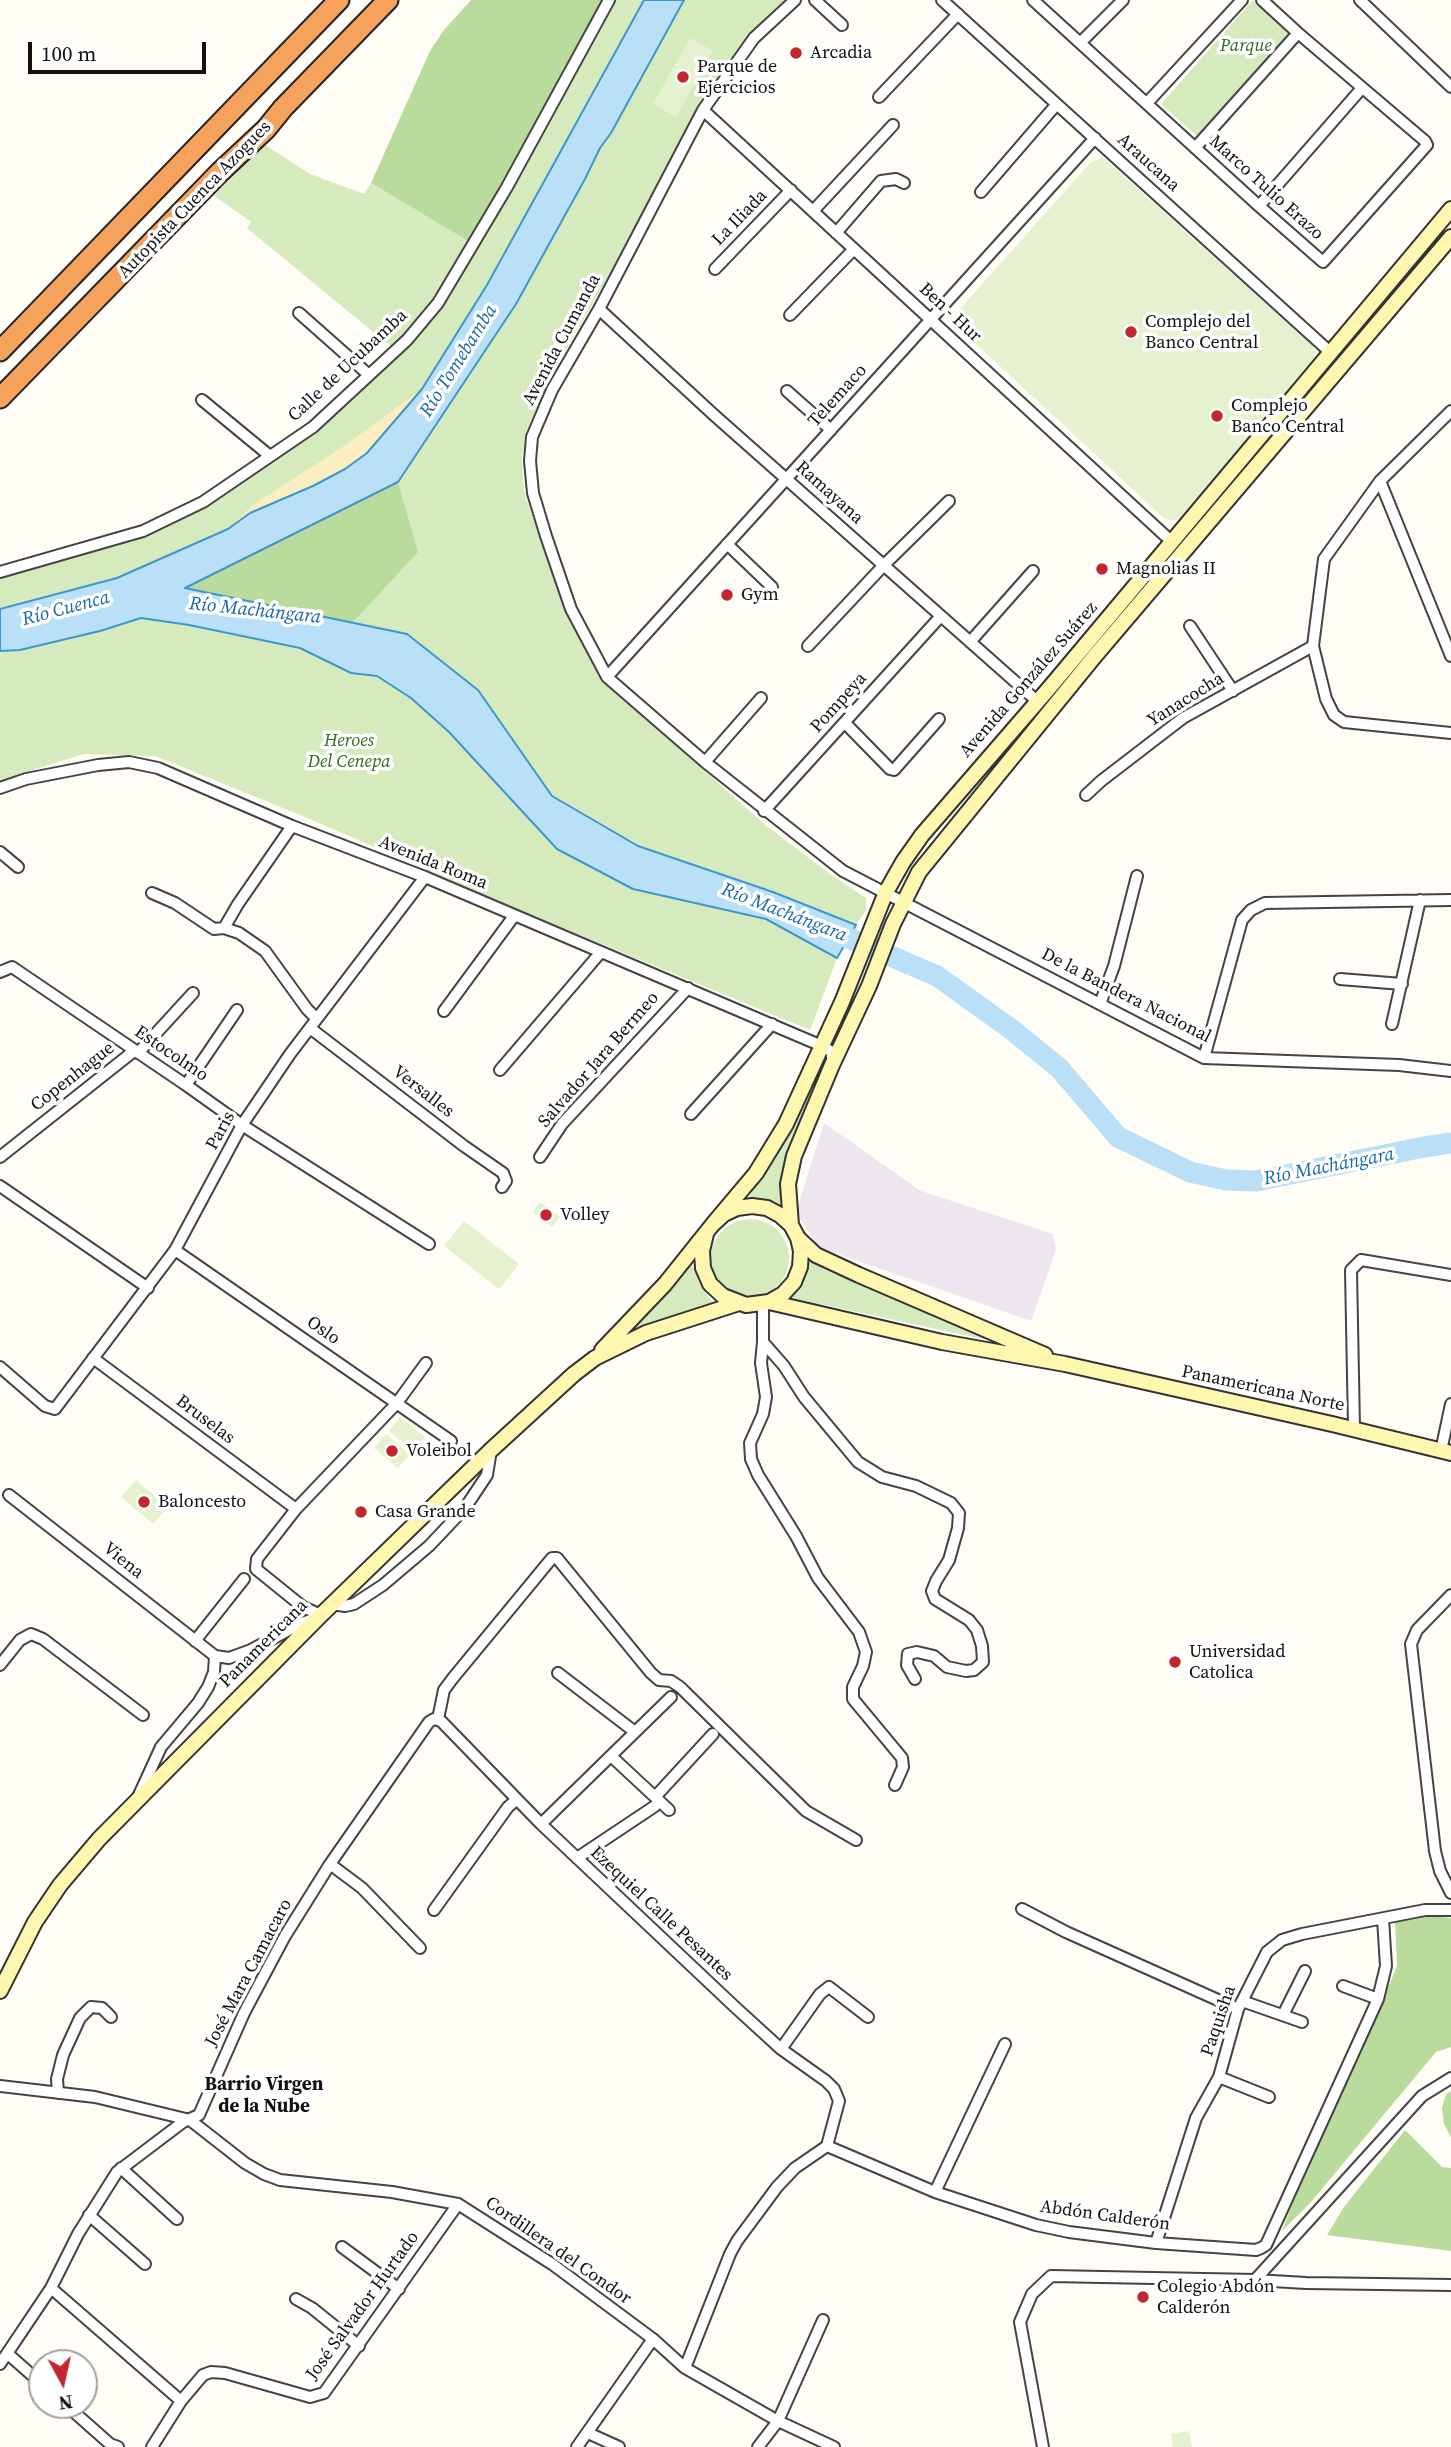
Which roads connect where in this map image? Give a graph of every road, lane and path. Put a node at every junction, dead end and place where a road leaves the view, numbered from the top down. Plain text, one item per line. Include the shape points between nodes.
1 (339, 0) edge
2 (388, 0) edge
3 (609, 0) edge
4 (795, 0) edge
5 (815, 0) edge
6 (942, 0) edge
7 (1033, 0) edge
8 (1123, 0) edge
9 (1242, 0) edge
10 (1262, 0) edge
11 (1360, 0) edge
12 (958, 14) junction
13 (842, 25) dead end
14 (1298, 33) junction
15 (1081, 42) junction
16 (1451, 87) edge
17 (1362, 88) junction
18 (879, 97) dead end
19 (1147, 103) junction
20 (1056, 105) junction
21 (704, 110) junction
22 (893, 125) dead end
23 (1095, 138) junction
24 (1195, 148) junction
25 (904, 183) dead end
26 (791, 190) junction
27 (981, 192) dead end
28 (1259, 206) junction
29 (1451, 209) edge
30 (813, 211) junction
31 (836, 233) junction
32 (1451, 237) edge
33 (854, 249) junction
34 (715, 270) dead end
35 (600, 309) junction
36 (299, 313) dead end
37 (790, 315) dead end
38 (931, 319) junction
39 (0, 351) edge
40 (1330, 352) junction
41 (369, 375) junction
42 (787, 391) dead end
43 (0, 398) edge
44 (202, 400) dead end
45 (1451, 411) edge
46 (831, 430) junction
47 (270, 456) junction
48 (787, 478) junction
49 (1380, 481) junction
50 (949, 501) dead end
51 (1172, 542) junction
52 (727, 544) junction
53 (884, 565) junction
54 (1033, 571) dead end
55 (0, 572) edge
56 (772, 587) dead end
57 (940, 617) junction
58 (1190, 626) dead end
59 (970, 642) junction
60 (808, 646) dead end
61 (1313, 646) junction
62 (1451, 656) edge
63 (607, 677) junction
64 (1233, 691) junction
65 (761, 698) dead end
66 (1037, 701) junction
67 (939, 719) dead end
68 (845, 723) junction
69 (1451, 733) edge
70 (705, 762) junction
71 (0, 788) edge
72 (1086, 796) dead end
73 (764, 811) junction
74 (292, 826) junction
75 (0, 852) edge
76 (18, 866) dead end
77 (1137, 876) dead end
78 (425, 877) junction
79 (152, 892) dead end
80 (886, 892) junction
81 (1420, 900) junction
82 (1451, 900) edge
83 (903, 901) junction
84 (514, 915) junction
85 (224, 929) junction
86 (601, 952) junction
87 (0, 972) edge
88 (1340, 979) dead end
89 (1402, 984) junction
90 (688, 988) junction
91 (193, 993) dead end
92 (1100, 1004) junction
93 (237, 1010) dead end
94 (444, 1011) dead end
95 (313, 1023) junction
96 (772, 1024) junction
97 (1392, 1024) dead end
98 (822, 1046) junction
99 (136, 1052) junction
100 (1204, 1058) junction
101 (832, 1065) junction
102 (500, 1070) dead end
103 (1451, 1071) edge
104 (187, 1085) junction
105 (691, 1114) dead end
106 (242, 1125) junction
107 (0, 1157) edge
108 (540, 1157) dead end
109 (0, 1186) edge
110 (502, 1187) dead end
111 (709, 1229) junction
112 (795, 1232) junction
113 (429, 1244) dead end
114 (175, 1250) junction
115 (1451, 1275) edge
116 (148, 1288) junction
117 (766, 1302) junction
118 (739, 1303) junction
119 (763, 1342) junction
120 (1011, 1348) junction
121 (93, 1358) junction
122 (595, 1358) junction
123 (426, 1363) dead end
124 (0, 1367) edge
125 (397, 1403) junction
126 (1451, 1404) edge
127 (1354, 1428) junction
128 (451, 1441) dead end
129 (491, 1450) junction
130 (1446, 1452) edge
131 (9, 1495) dead end
132 (296, 1509) junction
133 (244, 1578) dead end
134 (1451, 1595) edge
135 (332, 1604) junction
136 (320, 1616) junction
137 (195, 1642) junction
138 (215, 1656) junction
139 (0, 1665) edge
140 (558, 1673) dead end
141 (915, 1679) dead end
142 (671, 1697) dead end
143 (143, 1715) dead end
144 (433, 1720) junction
145 (635, 1732) junction
146 (713, 1734) dead end
147 (611, 1756) junction
148 (895, 1784) dead end
149 (136, 1800) junction
150 (516, 1800) junction
151 (655, 1802) junction
152 (669, 1810) dead end
153 (541, 1824) junction
154 (856, 1840) dead end
155 (577, 1858) junction
156 (330, 1864) junction
157 (1449, 1891) edge
158 (1022, 1909) dead end
159 (434, 1910) dead end
160 (1451, 1910) edge
161 (1383, 1919) junction
162 (420, 1948) dead end
163 (1305, 1971) dead end
164 (1343, 1986) dead end
165 (0, 1991) edge
166 (1378, 1999) junction
167 (1240, 2005) junction
168 (1283, 2015) junction
169 (111, 2017) dead end
170 (868, 2017) dead end
171 (1302, 2022) dead end
172 (1005, 2044) dead end
173 (781, 2049) junction
174 (1219, 2077) junction
175 (1451, 2078) edge
176 (0, 2086) edge
177 (58, 2093) junction
178 (1269, 2097) dead end
179 (190, 2120) junction
180 (827, 2146) junction
181 (121, 2168) junction
182 (934, 2192) junction
183 (458, 2204) junction
184 (89, 2215) junction
185 (177, 2219) dead end
186 (1156, 2243) junction
187 (342, 2246) dead end
188 (145, 2263) dead end
189 (1255, 2280) junction
190 (1451, 2286) edge
191 (51, 2288) junction
192 (399, 2289) junction
193 (296, 2299) dead end
194 (824, 2320) dead end
195 (653, 2339) junction
196 (359, 2346) junction
197 (8, 2354) junction
198 (0, 2364) edge
199 (685, 2368) junction
200 (28, 2372) edge
201 (181, 2401) junction
202 (82, 2419) edge
203 (778, 2421) junction
204 (588, 2433) junction
205 (118, 2447) edge
206 (152, 2447) edge
207 (577, 2447) edge
208 (620, 2447) edge
209 (758, 2447) edge
210 (834, 2447) edge
211 (1043, 2447) edge

1 - 39 highway, Autopista Cuenca Azogues
2 - 43 highway, Autopista Cuenca Azogues
3 - 41 street, Calle de Ucubamba via 438,303
4 - 21 street, Avenida Cumanda via 754,38
5 - 13 street
6 - 12 street, Araucana
7 - 15 street, Marco Tulio Erazo
8 - 15 street
9 - 19 street
10 - 14 street, Marco Tulio Erazo
11 - 16 street
12 - 18 street
12 - 20 street, Araucana
14 - 17 street, Marco Tulio Erazo
14 - 24 street
15 - 19 street, Marco Tulio Erazo
17 - 28 street
17 - 28 street, Marco Tulio Erazo via 1426,145 1323,261
19 - 24 street, Marco Tulio Erazo
20 - 23 street, Araucana
20 - 27 street
21 - 26 street, Ben - Hur
21 - 35 street, Avenida Cumanda
22 - 30 street
23 - 38 street, Telemaco
23 - 40 street, Araucana
24 - 28 street, Marco Tulio Erazo
25 - 31 street via 881,181
26 - 30 street, Ben - Hur
26 - 34 street, La Iliada
29 - 40 main road, Avenida González Suárez
30 - 31 street, Ben - Hur
31 - 33 street, Ben - Hur
32 - 83 main road, Avenida González Suárez via 1068,689 947,836
33 - 37 street
33 - 38 street, Ben - Hur
35 - 48 street, Ramayana
35 - 63 street, Avenida Cumanda via 552,390 532,437 530,461 533,493 571,609
36 - 41 street
38 - 46 street, Telemaco
38 - 51 street, Ben - Hur
40 - 51 main road, Avenida González Suárez
41 - 47 street, Calle de Ucubamba via 313,426
42 - 46 street
44 - 47 street
45 - 49 street
46 - 48 street, Telemaco
47 - 55 street, Calle de Ucubamba via 203,502 143,531
48 - 52 street, Telemaco
48 - 53 street, Ramayana
49 - 61 street via 1324,559
49 - 62 street
50 - 53 street
51 - 66 main road, Avenida González Suárez
52 - 56 street
52 - 63 street, Telemaco
53 - 57 street, Ramayana
53 - 60 street
54 - 59 street
57 - 59 street, Ramayana
57 - 68 street, Pompeya
58 - 64 street
59 - 66 street, Ramayana
61 - 64 street, Yanacocha
61 - 69 street via 1326,699 1334,715 1344,722
63 - 70 street, Avenida Cumanda
64 - 72 street, Yanacocha via 1182,718
65 - 70 street
66 - 80 main road, Avenida González Suárez via 922,835
67 - 68 street via 894,770
68 - 73 street, Pompeya
70 - 73 street, Avenida Cumanda
71 - 74 street, Avenida Roma via 26,779 129,762 158,768
73 - 80 street, Avenida Cumanda via 843,871
74 - 78 street, Avenida Roma
74 - 85 street
75 - 76 street
77 - 92 street
78 - 84 street, Avenida Roma
78 - 95 street, Paris
79 - 85 street via 214,929
80 - 83 street, De la Bandera Nacional
80 - 98 main road, Avenida González Suárez
81 - 82 street
81 - 89 street
81 - 100 street via 1265,903 1251,910 1242,920
83 - 92 street, De la Bandera Nacional
83 - 101 main road, Avenida González Suárez
84 - 86 street, Avenida Roma
84 - 94 street
85 - 95 street via 239,933 265,951
86 - 90 street, Avenida Roma
86 - 102 street
87 - 99 street, Estocolmo via 12,967
88 - 89 street
89 - 97 street
90 - 96 street, Avenida Roma
90 - 108 street, Salvador Jara Bermeo via 562,1124
91 - 99 street, Copenhague
92 - 100 street, De la Bandera Nacional
93 - 104 street
95 - 106 street, Paris
95 - 110 street, Versalles via 503,1173 506,1181
96 - 98 street, Avenida Roma
96 - 105 street
98 - 101 street via 832,1052
98 - 111 main road, Avenida González Suárez via 768,1154
99 - 104 street, Estocolmo
99 - 107 street, Copenhague
100 - 103 street, De la Bandera Nacional
101 - 112 main road, Avenida González Suárez via 789,1172
104 - 106 street, Estocolmo
106 - 113 street, Estocolmo
106 - 114 street, Paris
109 - 116 street
111 - 112 main road via 724,1214 752,1206 780,1215
111 - 118 main road via 702,1251 703,1268 710,1284
111 - 122 main road, Panamericana
112 - 117 main road via 801,1251 794,1282
112 - 120 main road, Panamericana Norte via 808,1249 832,1263
114 - 116 street, Paris
114 - 125 street, Oslo
115 - 127 street via 1361,1260 1352,1270
116 - 121 street, Paris
117 - 118 main road
117 - 119 street
117 - 120 main road, Panamericana Norte
118 - 122 main road, Panamericana via 646,1333
119 - 141 street via 858,1462 882,1477 916,1486 951,1503 959,1513 949,1560 932,1591 935,1599 977,1630 983,1662 966,1671 947,1667 934,1656 908,1654 907,1665
119 - 148 street via 766,1396 750,1443 751,1459 818,1578 859,1632 866,1652 853,1699 902,1758
120 - 127 main road, Panamericana Norte
121 - 124 street, Paris via 52,1409
121 - 132 street, Bruselas
122 - 129 main road, Panamericana
123 - 125 street
125 - 128 street, Oslo
125 - 132 street
126 - 130 street
127 - 130 main road, Panamericana Norte
129 - 135 main road, Panamericana
129 - 135 street via 487,1475 429,1546 354,1604
131 - 137 street, Viena
132 - 136 street via 257,1559 256,1569
133 - 137 street
134 - 157 street via 1417,1630 1411,1644 1435,1851
135 - 136 main road, Panamericana
136 - 138 street via 251,1650 229,1658
136 - 149 main road, Panamericana
137 - 138 street, Viena
138 - 149 street via 215,1672 208,1686 161,1747
139 - 143 street via 20,1640 31,1634
140 - 145 street
142 - 145 street
144 - 150 street, Ezequiel Calle Pesantes
144 - 154 street, José Mara Camacaro via 453,1678 552,1558 557,1558 651,1673 680,1687 806,1811
144 - 156 street, José Mara Camacaro
145 - 147 street
146 - 151 street
147 - 151 street
147 - 153 street
149 - 165 main road, Panamericana via 60,1885 35,1922
150 - 153 street, Ezequiel Calle Pesantes
150 - 159 street
151 - 152 street
151 - 155 street
153 - 155 street, Ezequiel Calle Pesantes
155 - 173 street, Ezequiel Calle Pesantes
156 - 162 street via 362,1888
156 - 179 street, José Mara Camacaro via 244,2013 199,2115
158 - 167 street
160 - 161 street, Paquisha
161 - 166 street, Abdón Calderón via 1387,1961
161 - 167 street, Paquisha via 1282,1940 1261,1961
163 - 168 street
164 - 166 street
166 - 186 street, Abdón Calderón via 1266,2245 1256,2250
167 - 168 street
167 - 174 street, Paquisha
168 - 171 street
169 - 177 street via 102,2008 91,2007 80,2018 63,2055
170 - 173 street via 829,1987
172 - 182 street
173 - 180 street, Ezequiel Calle Pesantes via 826,2081 837,2095 839,2107
174 - 178 street
174 - 186 street, Paquisha via 1196,2118
175 - 189 street via 1422,2096
176 - 177 street, Cordillera del Condor
177 - 179 street, Cordillera del Condor
179 - 181 street, José Mara Camacaro
179 - 183 street, Cordillera del Condor via 272,2178
180 - 182 street, Abdón Calderón
180 - 199 street via 795,2168 737,2241
181 - 184 street, José Mara Camacaro
181 - 185 street
182 - 186 street, Abdón Calderón via 1037,2225
183 - 192 street, José Salvador Hurtado
183 - 195 street, Cordillera del Condor via 552,2264
184 - 188 street
184 - 191 street, José Mara Camacaro
187 - 192 street
189 - 190 street
189 - 211 street via 1051,2276 1032,2294 1020,2322
191 - 197 street, José Mara Camacaro
191 - 201 street
192 - 196 street, José Salvador Hurtado
193 - 196 street
194 - 203 street
195 - 199 street, Cordillera del Condor
195 - 204 street
196 - 201 street, José Salvador Hurtado via 330,2387 318,2396 218,2371 203,2375
197 - 198 street, José Mara Camacaro
197 - 200 street
199 - 203 street, Cordillera del Condor
201 - 206 street, José Salvador Hurtado
202 - 205 street
203 - 209 street
203 - 210 street, Cordillera del Condor
204 - 207 street
204 - 208 street

